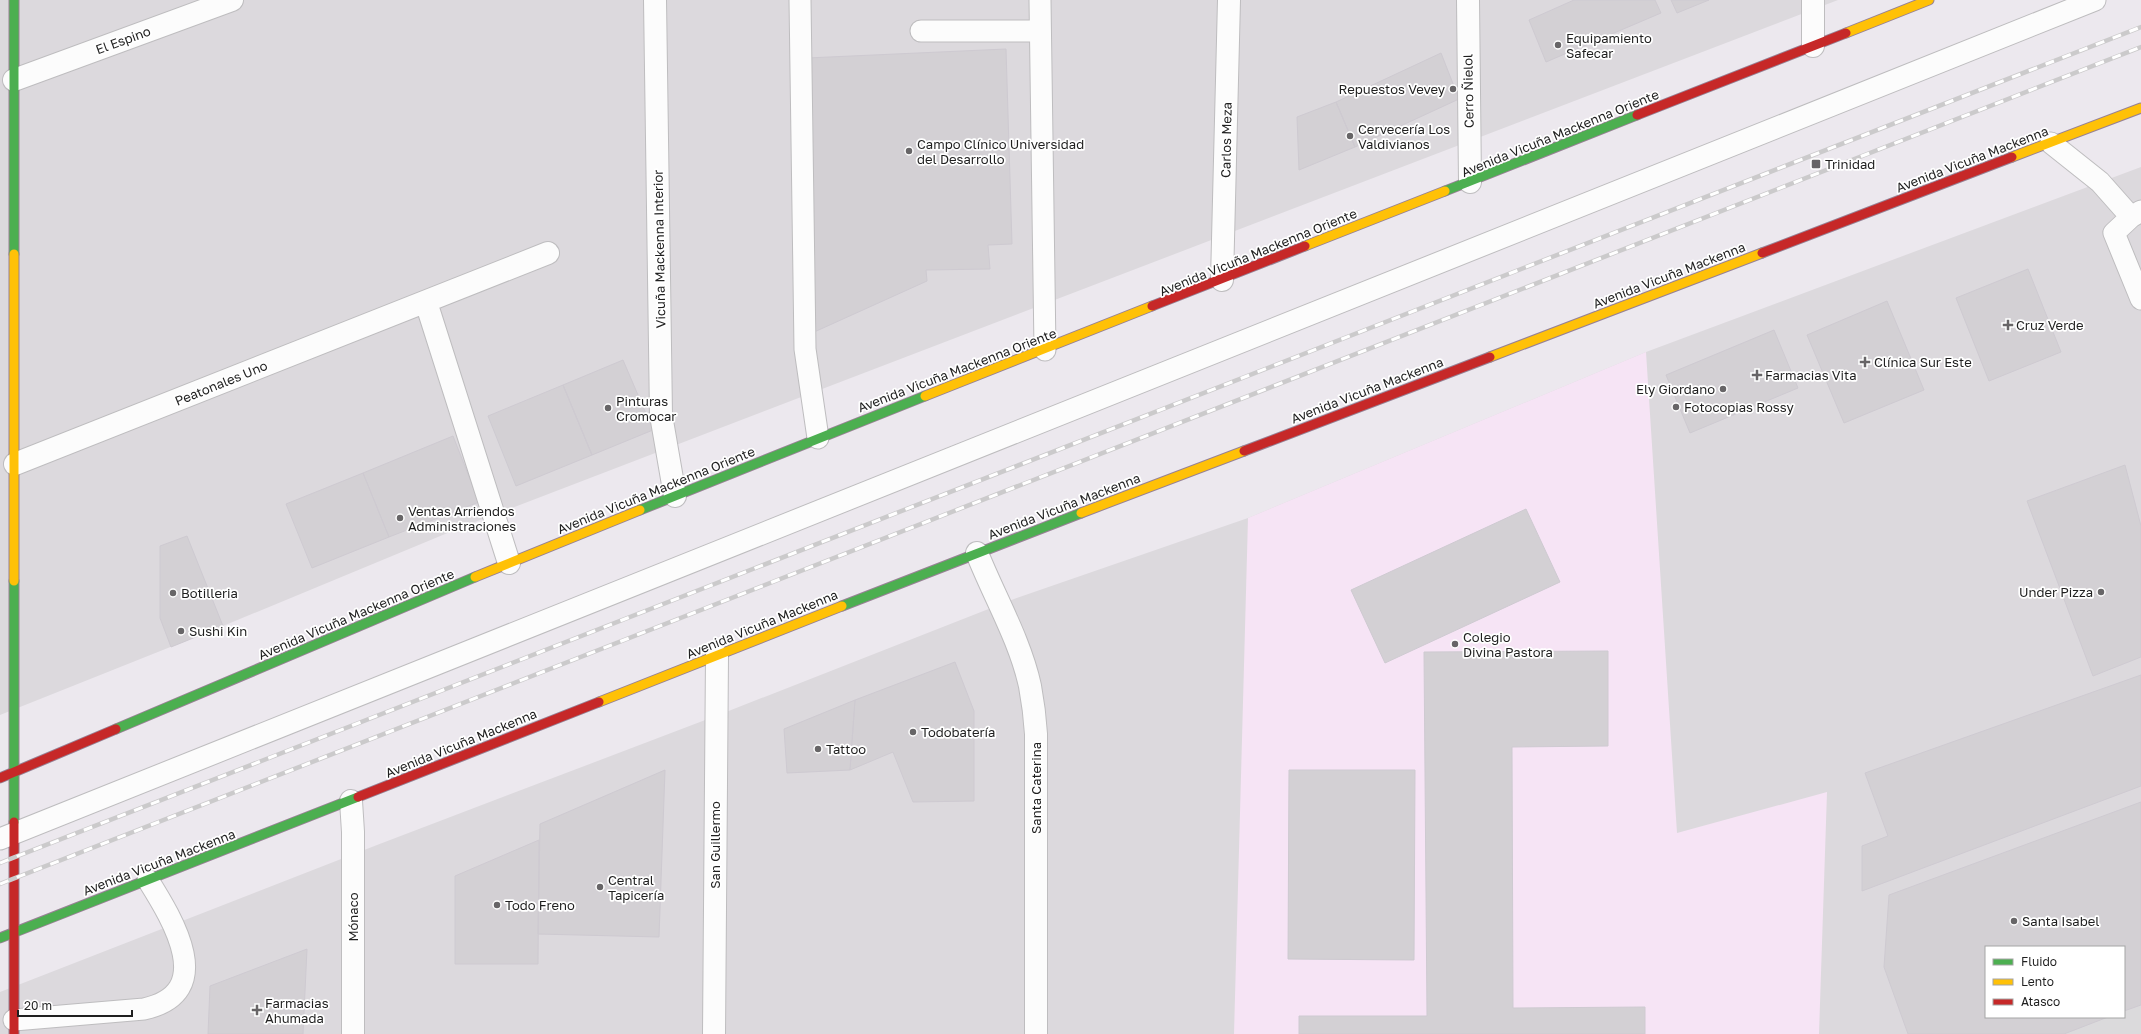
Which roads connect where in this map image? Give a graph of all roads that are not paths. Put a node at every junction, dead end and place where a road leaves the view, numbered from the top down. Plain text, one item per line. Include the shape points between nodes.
1 (14, 0) edge
2 (232, 0) edge
3 (655, 0) edge
4 (800, 0) edge
5 (1040, 0) edge
6 (1229, 0) edge
7 (1468, 0) edge
8 (1812, 0) edge
9 (1929, 0) edge
10 (2095, 0) edge
11 (921, 31) dead end
12 (1040, 31) junction
13 (1813, 46) junction
14 (14, 80) junction
15 (2141, 108) edge
16 (2051, 143) junction
17 (1470, 182) junction
18 (2136, 214) edge
19 (548, 253) dead end
20 (1222, 280) junction
21 (2141, 299) edge
22 (426, 302) junction
23 (1045, 350) junction
24 (818, 438) junction
25 (15, 464) junction
26 (675, 496) junction
27 (977, 553) junction
28 (509, 563) junction
29 (717, 656) junction
30 (15, 772) junction
31 (0, 778) edge
32 (351, 801) junction
33 (7, 836) edge
34 (148, 880) junction
35 (15, 932) junction
36 (0, 938) edge
37 (14, 1027) edge
38 (353, 1034) edge
39 (714, 1034) edge
40 (1036, 1034) edge

1 - 14 main road
2 - 14 street, El Espino
3 - 26 street, Vicuña Mackenna Interior via 661,414
4 - 24 lane via 805,350
5 - 12 lane
6 - 20 street, Carlos Meza
7 - 17 street, Cerro Ñielol
8 - 13 street
9 - 13 main road, Avenida Vicuña Mackenna Oriente
10 - 33 lane
11 - 12 lane
12 - 23 lane
13 - 17 main road, Avenida Vicuña Mackenna Oriente
14 - 25 main road
15 - 16 main road, Avenida Vicuña Mackenna
16 - 18 lane
16 - 27 main road, Avenida Vicuña Mackenna
17 - 20 main road, Avenida Vicuña Mackenna Oriente
18 - 21 lane via 2114,233
19 - 22 street, Peatonales Uno
20 - 23 main road, Avenida Vicuña Mackenna Oriente
22 - 25 street, Peatonales Uno
22 - 28 street
23 - 24 main road, Avenida Vicuña Mackenna Oriente
24 - 26 main road, Avenida Vicuña Mackenna Oriente
25 - 30 main road
26 - 28 main road, Avenida Vicuña Mackenna Oriente
27 - 29 main road, Avenida Vicuña Mackenna
27 - 40 street, Santa Caterina via 1023,663 1034,710
28 - 30 main road, Avenida Vicuña Mackenna Oriente
29 - 32 main road, Avenida Vicuña Mackenna
29 - 39 street, San Guillermo
30 - 31 main road, Avenida Vicuña Mackenna Oriente
30 - 33 main road
32 - 34 main road, Avenida Vicuña Mackenna
32 - 38 street, Mónaco
33 - 35 main road
34 - 35 main road, Avenida Vicuña Mackenna
34 - 37 lane via 169,913 186,963 184,977 169,1000 144,1009
35 - 36 main road, Avenida Vicuña Mackenna
35 - 37 main road

